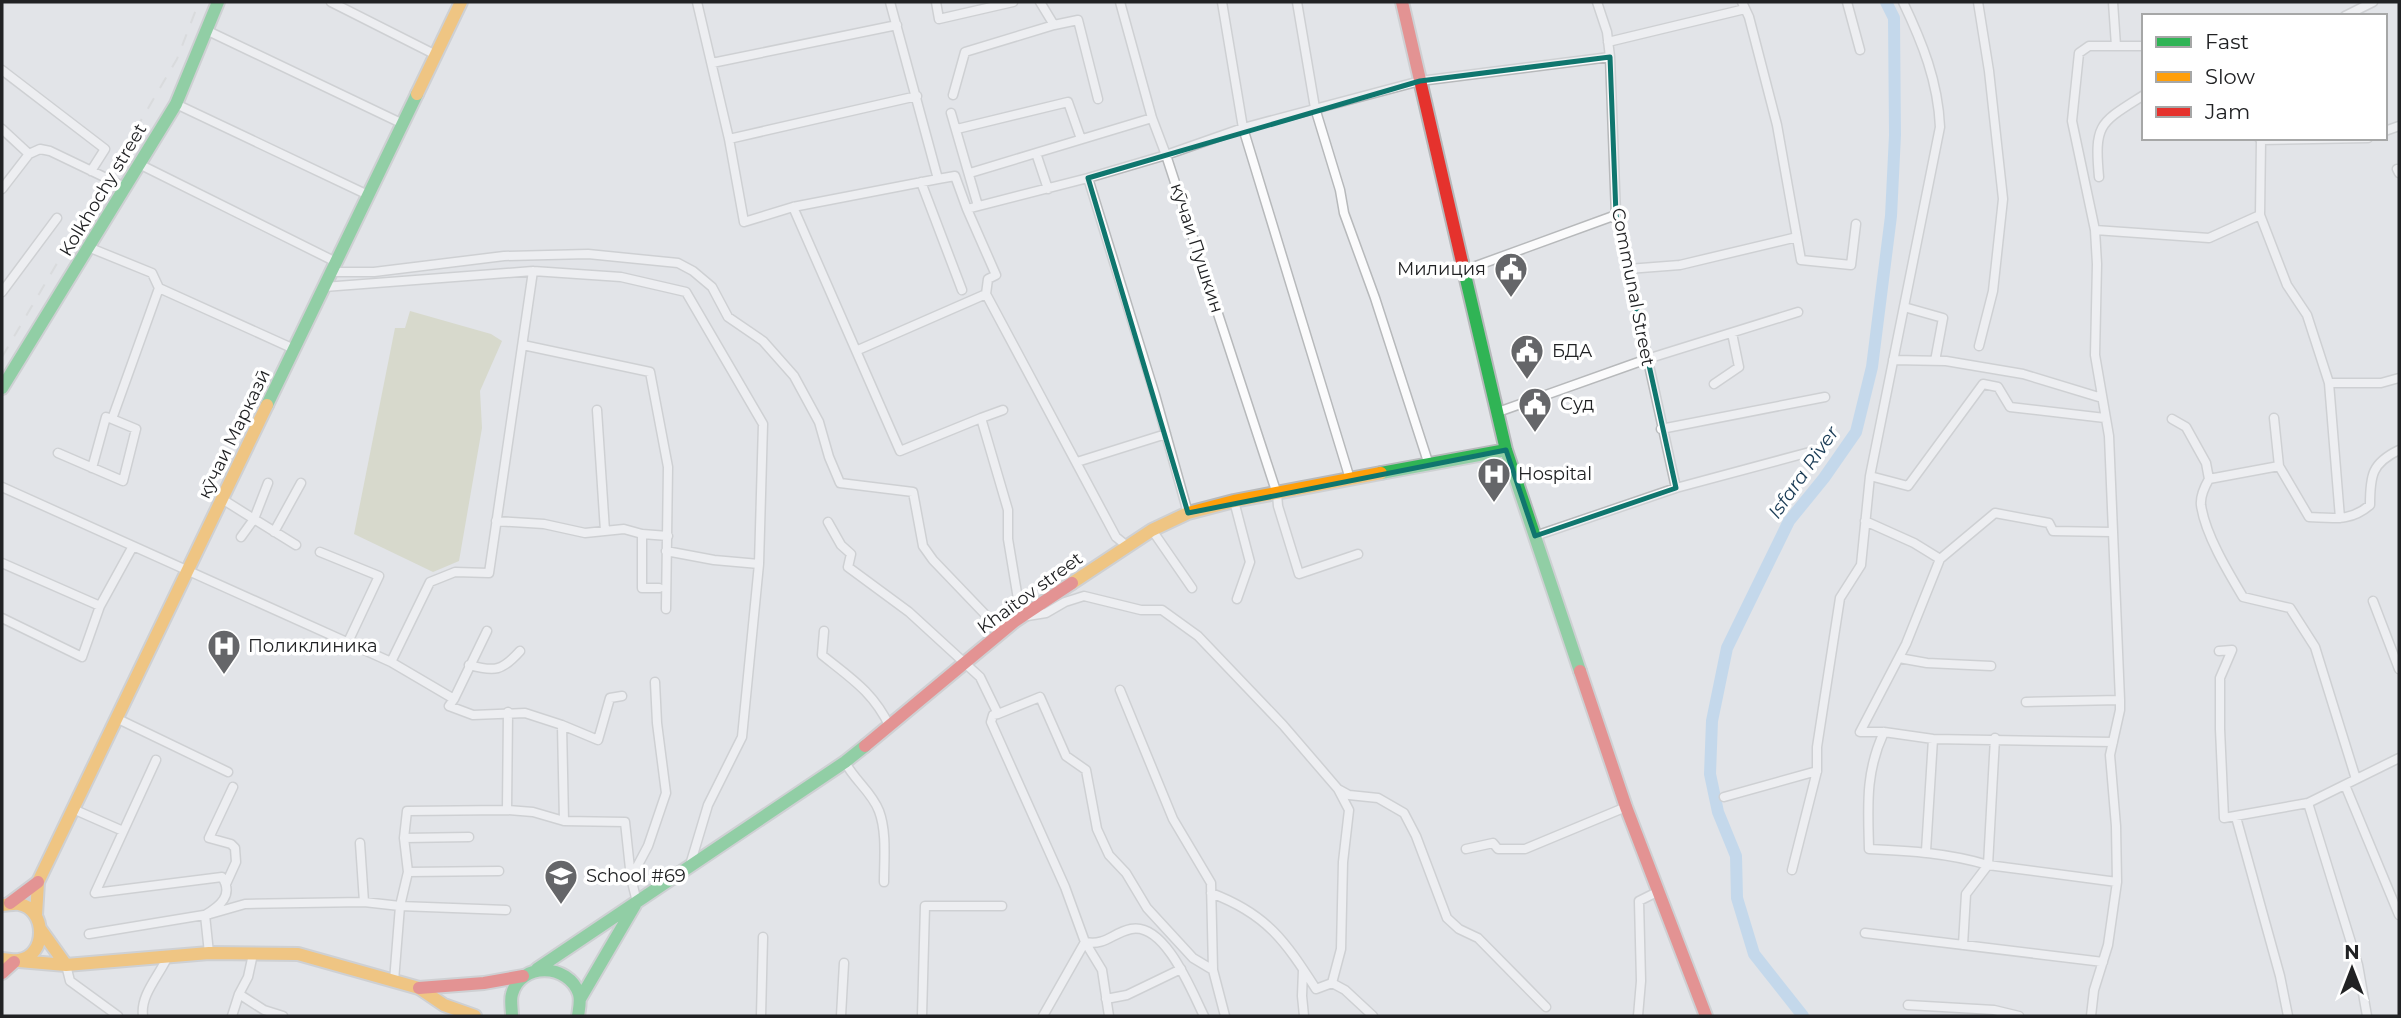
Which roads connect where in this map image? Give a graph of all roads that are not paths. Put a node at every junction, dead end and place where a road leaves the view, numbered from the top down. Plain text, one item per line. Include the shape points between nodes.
1 (218, 2) edge
2 (331, 2) edge
3 (461, 2) edge
4 (698, 2) edge
5 (890, 2) edge
6 (936, 2) edge
7 (1013, 2) edge
8 (1040, 2) edge
9 (1120, 2) edge
10 (1222, 2) edge
11 (1297, 2) edge
12 (1402, 2) edge
13 (1597, 2) edge
14 (1847, 2) edge
15 (1903, 2) edge
16 (1978, 2) edge
17 (2113, 2) edge
18 (2374, 2) edge
19 (1743, 5) edge
20 (2349, 14) edge
21 (1054, 25) junction
22 (897, 26) junction
23 (208, 31) junction
24 (1608, 42) junction
25 (2116, 46) junction
26 (2142, 46) edge
27 (1860, 50) dead end
28 (436, 55) junction
29 (1610, 57) junction
30 (712, 63) junction
31 (2, 70) edge
32 (1420, 81) junction
33 (953, 94) dead end
34 (917, 96) junction
35 (2142, 96) edge
36 (1098, 99) dead end
37 (176, 104) junction
38 (1315, 108) junction
39 (951, 113) dead end
40 (1152, 118) junction
41 (403, 124) junction
42 (1243, 128) junction
43 (2, 129) edge
44 (957, 130) junction
45 (729, 139) junction
46 (1081, 139) junction
47 (2260, 140) edge
48 (1036, 153) junction
49 (29, 154) junction
50 (1166, 155) junction
51 (139, 164) junction
52 (90, 170) junction
53 (970, 173) junction
54 (2099, 177) dead end
55 (1088, 178) junction
56 (938, 179) junction
57 (921, 182) junction
58 (125, 187) junction
59 (2, 189) edge
60 (1048, 189) junction
61 (368, 195) junction
62 (793, 206) junction
63 (978, 206) junction
64 (967, 209) junction
65 (1616, 215) junction
66 (2260, 215) junction
67 (57, 218) dead end
68 (1856, 224) dead end
69 (2095, 230) junction
70 (1797, 237) junction
71 (88, 247) junction
72 (334, 267) junction
73 (1628, 269) junction
74 (1465, 270) junction
75 (533, 271) junction
76 (324, 287) junction
77 (159, 288) junction
78 (962, 290) dead end
79 (2, 292) edge
80 (986, 294) junction
81 (1904, 307) junction
82 (1798, 312) dead end
83 (1732, 333) junction
84 (523, 345) junction
85 (1979, 346) dead end
86 (294, 349) junction
87 (858, 350) junction
88 (1647, 359) junction
89 (1893, 360) junction
90 (1935, 361) junction
91 (2399, 378) edge
92 (2329, 383) junction
93 (1714, 384) dead end
94 (2, 388) edge
95 (1825, 397) dead end
96 (2102, 398) junction
97 (597, 410) dead end
98 (1003, 410) dead end
99 (1498, 412) junction
100 (981, 418) junction
101 (2105, 418) junction
102 (2274, 418) dead end
103 (112, 419) junction
104 (2172, 419) dead end
105 (1661, 429) junction
106 (1166, 434) junction
107 (1821, 449) dead end
108 (1506, 450) junction
109 (2399, 450) edge
110 (58, 453) dead end
111 (1077, 462) junction
112 (1429, 465) junction
113 (2279, 466) junction
114 (92, 468) junction
115 (1870, 476) junction
116 (1350, 479) junction
117 (2209, 479) junction
118 (301, 483) dead end
119 (268, 484) dead end
120 (2, 487) edge
121 (1676, 488) junction
122 (1277, 494) junction
123 (222, 499) junction
124 (1234, 501) junction
125 (1188, 513) junction
126 (254, 519) junction
127 (2340, 519) junction
128 (496, 521) junction
129 (1865, 521) junction
130 (828, 522) dead end
131 (1152, 530) junction
132 (605, 531) junction
133 (274, 532) junction
134 (2111, 532) junction
135 (642, 534) junction
136 (668, 536) junction
137 (1535, 536) junction
138 (241, 537) dead end
139 (296, 545) dead end
140 (133, 546) junction
141 (1127, 546) junction
142 (666, 551) junction
143 (320, 552) dead end
144 (1358, 554) dead end
145 (1940, 559) junction
146 (2, 563) edge
147 (759, 564) junction
148 (187, 570) junction
149 (659, 587) dead end
150 (1192, 588) dead end
151 (1237, 599) dead end
152 (2373, 601) dead end
153 (100, 606) junction
154 (667, 608) dead end
155 (2, 618) edge
156 (1021, 618) junction
157 (487, 631) dead end
158 (824, 631) dead end
159 (1002, 632) junction
160 (348, 642) junction
161 (520, 651) dead end
162 (2219, 651) dead end
163 (1899, 658) junction
164 (391, 662) junction
165 (966, 663) junction
166 (469, 665) junction
167 (1991, 666) dead end
168 (2399, 669) edge
169 (656, 682) dead end
170 (1120, 690) dead end
171 (622, 696) dead end
172 (454, 699) junction
173 (2120, 701) junction
174 (2026, 702) dead end
175 (508, 712) junction
176 (998, 714) junction
177 (116, 718) junction
178 (562, 725) junction
179 (890, 727) junction
180 (1884, 732) junction
181 (1995, 738) junction
182 (1933, 739) junction
183 (2113, 742) junction
184 (2399, 758) edge
185 (156, 760) dead end
186 (845, 762) junction
187 (1817, 771) junction
188 (228, 772) dead end
189 (2356, 779) junction
190 (2345, 785) junction
191 (233, 787) dead end
192 (1338, 789) junction
193 (1724, 797) dead end
194 (2308, 803) junction
195 (1626, 807) junction
196 (73, 809) junction
197 (507, 810) junction
198 (2236, 817) junction
199 (564, 821) junction
200 (124, 831) junction
201 (469, 837) dead end
202 (404, 838) junction
203 (360, 843) dead end
204 (1466, 849) dead end
205 (1926, 851) junction
206 (690, 865) junction
207 (1989, 865) junction
208 (1792, 870) dead end
209 (499, 871) dead end
210 (408, 872) junction
211 (631, 878) junction
212 (38, 881) junction
213 (884, 882) dead end
214 (2117, 882) junction
215 (226, 884) junction
216 (1657, 892) junction
217 (1211, 893) junction
218 (363, 902) junction
219 (637, 902) junction
220 (6, 904) edge
221 (400, 906) junction
222 (1002, 906) dead end
223 (506, 910) dead end
224 (36, 915) junction
225 (205, 915) junction
226 (2399, 915) edge
227 (41, 930) junction
228 (1865, 933) dead end
229 (89, 934) dead end
230 (763, 937) dead end
231 (1085, 942) junction
232 (1963, 945) junction
233 (209, 953) junction
234 (253, 954) junction
235 (168, 956) junction
236 (12, 961) edge
237 (2104, 962) junction
238 (844, 963) dead end
239 (66, 965) junction
240 (537, 969) junction
241 (1181, 970) junction
242 (1213, 970) junction
243 (1303, 970) junction
244 (2, 973) edge
245 (523, 976) junction
246 (394, 981) junction
247 (1332, 983) junction
248 (419, 988) junction
249 (239, 995) junction
250 (580, 999) junction
251 (1107, 999) junction
252 (1908, 1005) dead end
253 (1546, 1007) dead end
254 (118, 1016) edge
255 (143, 1016) edge
256 (232, 1016) edge
257 (283, 1016) edge
258 (475, 1016) edge
259 (512, 1016) edge
260 (578, 1016) edge
261 (761, 1016) edge
262 (841, 1016) edge
263 (922, 1016) edge
264 (1043, 1016) edge
265 (1109, 1016) edge
266 (1204, 1016) edge
267 (1225, 1016) edge
268 (1304, 1016) edge
269 (1373, 1016) edge
270 (1638, 1016) edge
271 (1706, 1016) edge
272 (2019, 1016) edge
273 (2091, 1016) edge
274 (2288, 1016) edge
275 (2367, 1016) edge

1 - 23 main road, Kolkhochy street
2 - 28 street
3 - 28 main road, кӯчаи Марказӣ
4 - 30 street
5 - 22 street
6 - 7 street via 939,19
8 - 21 street
9 - 40 street, кӯчаи Пушкин
10 - 42 street
11 - 38 street
12 - 32 main road
13 - 24 street, Communal Street
14 - 27 street
15 - 81 street via 1925,49 1939,102 1940,127
16 - 85 street via 2003,199 1993,291
17 - 25 street
18 - 20 street
19 - 24 street
19 - 70 street via 1777,125
21 - 33 street via 965,52
21 - 36 street via 1078,20
22 - 30 street
22 - 34 street
23 - 37 main road, Kolkhochy street
23 - 41 street
24 - 29 street, Communal Street
25 - 26 street
25 - 69 street via 2089,46 2079,53 2072,121
28 - 41 main road, кӯчаи Марказӣ
29 - 32 street
29 - 65 street, Communal Street
30 - 45 street
31 - 52 street via 105,149
32 - 38 street
32 - 74 main road
34 - 45 street
34 - 56 street
35 - 54 street via 2101,128 2096,149
37 - 51 main road, Kolkhochy street
37 - 61 street
38 - 42 street
38 - 112 street via 1350,234
39 - 44 street
40 - 46 street
40 - 50 street, кӯчаи Пушкин
41 - 61 main road, кӯчаи Марказӣ
42 - 50 street
42 - 116 street
43 - 49 street
44 - 46 street via 1068,102
44 - 53 street
45 - 62 street via 744,222
46 - 48 street
47 - 66 street
48 - 53 street
48 - 60 street
49 - 52 street via 40,149
49 - 59 street
50 - 55 street
50 - 122 street, кӯчаи Пушкин
51 - 58 main road, Kolkhochy street
51 - 72 street
52 - 58 street
53 - 63 street
55 - 60 street
55 - 106 street
56 - 57 street
56 - 64 street via 955,176
57 - 62 street
57 - 78 street
58 - 71 main road, Kolkhochy street
60 - 63 street
61 - 72 main road, кӯчаи Марказӣ
62 - 87 street
63 - 64 street
64 - 80 street via 996,275 988,279
65 - 73 street, Communal Street
65 - 74 street
66 - 69 street via 2209,238
66 - 92 street via 2287,285 2307,315
67 - 79 street
68 - 70 street via 1851,265 1801,260
69 - 96 street via 2095,355
70 - 73 street via 1680,265
71 - 77 street via 152,273
71 - 94 main road, Kolkhochy street
72 - 76 main road, кӯчаи Марказӣ
72 - 159 street via 374,272 504,256 589,254 678,263 693,271 712,287 728,317 762,341 794,376 819,422 840,483 913,492 923,546
73 - 88 street, Communal Street
74 - 99 main road
75 - 76 street
75 - 84 street
75 - 147 street via 621,277 686,292 763,424
76 - 86 main road, кӯчаи Марказӣ
77 - 86 street
77 - 103 street
80 - 87 street
80 - 111 street
81 - 89 street
81 - 90 street via 1943,318
82 - 83 street
83 - 88 street
83 - 93 street via 1739,367
84 - 128 street
84 - 136 street via 650,372 668,467
86 - 123 main road, кӯчаи Марказӣ
87 - 100 street via 900,451
88 - 99 street
88 - 105 street, Communal Street
89 - 90 street
89 - 115 street
90 - 96 street via 2023,373
91 - 92 street via 2381,383
92 - 127 street
95 - 105 street
96 - 101 street
97 - 132 street
98 - 100 street
99 - 108 main road
100 - 156 street via 1008,510
101 - 115 street via 2010,407 1998,387 1983,384 1908,486
101 - 134 street
102 - 113 street
103 - 114 street via 106,417
103 - 114 street via 136,429 123,481
104 - 117 street via 2186,427 2206,463
105 - 121 street, Communal Street
106 - 111 street
106 - 125 street
107 - 121 street
108 - 112 main road, Khaitov street
108 - 137 main road
109 - 127 street via 2381,459 2372,472 2370,505 2358,515
110 - 114 street
111 - 141 street via 1116,537
112 - 116 main road, Khaitov street
113 - 117 street
113 - 127 street via 2309,517
115 - 129 street
116 - 122 main road, Khaitov street
117 - 189 street via 2201,503 2214,543 2243,597 2290,608 2315,647
118 - 133 street
119 - 126 street
120 - 140 street
121 - 137 street
122 - 124 main road, Khaitov street
122 - 144 street, кӯчаи Пушкин via 1299,574
123 - 126 street
123 - 148 main road, кӯчаи Марказӣ
124 - 125 main road, Khaitov street
124 - 151 street via 1250,562
125 - 131 main road, Khaitov street
126 - 133 street
126 - 138 street
128 - 132 street via 585,533
128 - 164 street via 489,573 455,572 430,583
129 - 145 street
129 - 187 street via 1861,565 1840,598
130 - 165 street via 852,554 848,567 909,612
131 - 141 main road, Khaitov street
131 - 150 street
132 - 135 street via 624,529
133 - 139 street
134 - 145 street via 2053,531 2049,523 1995,513
134 - 173 street
135 - 136 street
135 - 149 street via 642,588
136 - 142 street
137 - 195 main road
140 - 148 street
140 - 153 street
141 - 156 main road, Khaitov street
142 - 147 street
142 - 154 street
143 - 160 street via 379,576
145 - 163 street
146 - 153 street
147 - 206 street via 742,737 708,805
148 - 160 street
148 - 177 main road, кӯчаи Марказӣ
152 - 168 street
153 - 155 street via 82,657
156 - 159 main road, Khaitov street
156 - 192 street via 1084,597 1162,610 1198,636
157 - 166 street
158 - 179 street via 822,655 861,685 880,706
159 - 165 main road, Khaitov street
160 - 164 street
161 - 166 street via 510,663 495,670
162 - 198 street via 2232,650 2220,678 2220,729 2224,818
163 - 167 street
163 - 180 street via 1860,732
164 - 172 street
165 - 176 street via 980,677
165 - 179 main road, Khaitov street
166 - 172 street
169 - 211 street via 666,793 649,846
170 - 217 street via 1173,819 1211,883
171 - 178 street via 610,698 598,740
172 - 175 street via 449,706 473,715
173 - 174 street
173 - 183 street
175 - 178 street
175 - 197 street
176 - 231 street via 992,722
176 - 242 street via 1040,697 1066,756 1086,770 1097,829 1109,855 1147,908 1193,958
177 - 188 street
177 - 196 main road, кӯчаи Марказӣ
178 - 199 street
179 - 186 main road, Khaitov street
180 - 182 street
180 - 205 street via 1873,754 1868,790 1870,849
181 - 182 street
181 - 183 street
181 - 207 street
182 - 205 street
183 - 214 street
184 - 189 street
185 - 200 street
186 - 206 main road, Khaitov street
186 - 213 street via 879,811
187 - 193 street
187 - 208 street
189 - 190 street
190 - 194 street
190 - 226 street
191 - 215 street via 209,838 235,848 236,862
192 - 247 street via 1349,810 1341,949
192 - 253 street via 1378,799 1404,813 1447,918 1478,938
194 - 198 street
194 - 275 street via 2358,965
195 - 204 street via 1525,849 1498,849 1493,844
195 - 216 main road
196 - 200 street
196 - 212 main road, кӯчаи Марказӣ
197 - 199 street via 533,811
197 - 202 street via 407,811
198 - 274 street
199 - 211 street via 625,822
200 - 215 street via 95,893 222,877
201 - 202 street
202 - 210 street
203 - 218 street
205 - 207 street
206 - 219 main road, Khaitov street
207 - 214 street
207 - 232 street via 1966,894
209 - 210 street
210 - 221 street
211 - 219 street
212 - 220 main road
212 - 224 main road
214 - 237 street
215 - 225 street via 220,906
216 - 270 street via 1639,901
216 - 271 main road
217 - 242 street
217 - 243 street via 1266,922
218 - 221 street
218 - 225 street via 245,904
219 - 240 main road, Khaitov street
219 - 250 main road
220 - 224 main road via 28,908
221 - 223 street
221 - 246 street
222 - 263 street via 925,906
224 - 227 main road
225 - 229 street
225 - 233 street
227 - 236 main road via 33,953
227 - 239 main road
228 - 232 street
230 - 261 street
231 - 241 street via 1098,944 1133,929 1153,933
231 - 251 street via 1102,970
231 - 264 street
232 - 237 street
233 - 234 main road
233 - 235 main road
234 - 246 main road via 298,954
234 - 249 street
235 - 239 main road
235 - 255 street via 147,991
236 - 239 main road
236 - 244 main road
237 - 273 street
238 - 262 street
239 - 254 street via 70,981
240 - 245 main road, Khaitov street
240 - 250 main road via 549,968 570,978
241 - 251 street via 1128,995
241 - 266 street
242 - 267 street
243 - 247 street via 1316,989
243 - 268 street
245 - 248 main road, Khaitov street
245 - 259 main road via 510,995
246 - 248 main road
247 - 269 street
248 - 258 main road
249 - 256 street
249 - 257 street
250 - 260 main road
251 - 265 street
252 - 272 street via 1994,1010

